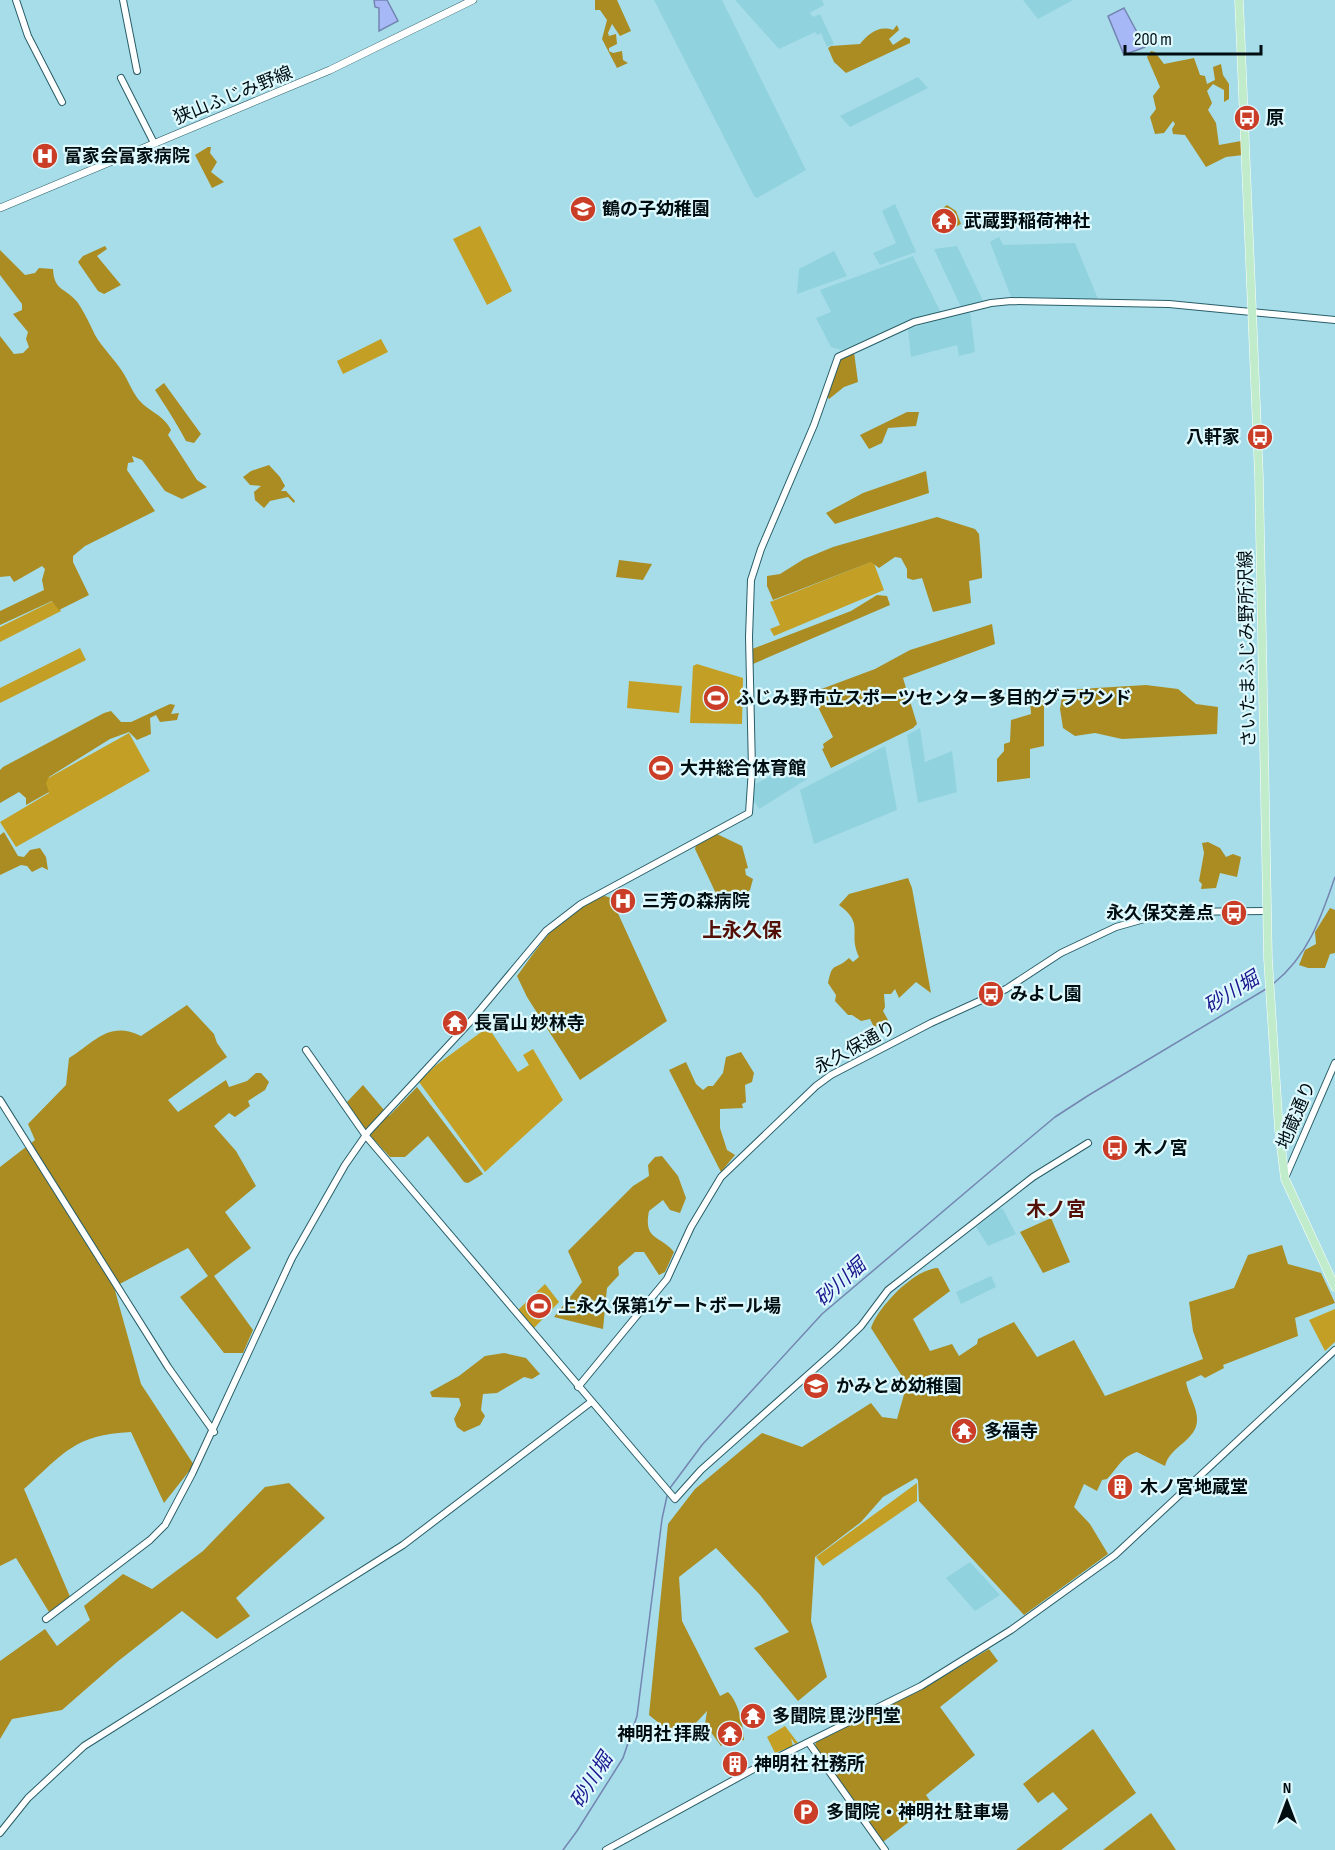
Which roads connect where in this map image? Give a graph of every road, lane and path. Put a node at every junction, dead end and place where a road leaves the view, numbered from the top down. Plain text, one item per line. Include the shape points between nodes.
1 (16, 0) edge
2 (123, 0) edge
3 (473, 0) edge
4 (1239, 0) edge
5 (137, 71) dead end
6 (121, 78) dead end
7 (62, 102) dead end
8 (154, 143) junction
9 (0, 208) edge
10 (1253, 311) junction
11 (1335, 320) edge
12 (1266, 911) junction
13 (306, 1050) dead end
14 (1335, 1063) edge
15 (0, 1100) edge
16 (366, 1136) junction
17 (1088, 1143) dead end
18 (1285, 1179) junction
19 (1335, 1287) edge
20 (1335, 1350) edge
21 (578, 1387) junction
22 (591, 1402) junction
23 (214, 1432) junction
24 (46, 1619) dead end
25 (809, 1743) junction
26 (0, 1833) edge
27 (606, 1850) edge
28 (885, 1850) edge

1 - 7 street via 28,36
2 - 5 street
3 - 8 main road, 狭山ふじみ野線 via 355,59
4 - 10 main road, さいたまふじみ野所沢線
6 - 8 street
8 - 9 main road, 狭山ふじみ野線
10 - 11 street
10 - 12 main road, さいたまふじみ野所沢線
10 - 16 street via 1134,302 1000,302 914,322 838,357 751,580 749,813 563,915
12 - 18 main road, さいたまふじみ野所沢線
12 - 21 street, 永久保通り via 1169,912 1116,927 1061,954 1006,989 831,1075 721,1178 691,1227 667,1279
13 - 16 street
14 - 18 street, 地蔵通り
15 - 23 street
16 - 21 street
16 - 23 street via 292,1258
17 - 22 street via 1033,1177 888,1290 837,1350 701,1470 675,1499
18 - 19 main road, さいたまふじみ野所沢線
20 - 25 street via 1147,1526 1092,1572 954,1667
21 - 22 street
22 - 26 street via 403,1545 84,1746 28,1798
23 - 24 street via 165,1525
25 - 27 street via 734,1779
25 - 28 street

